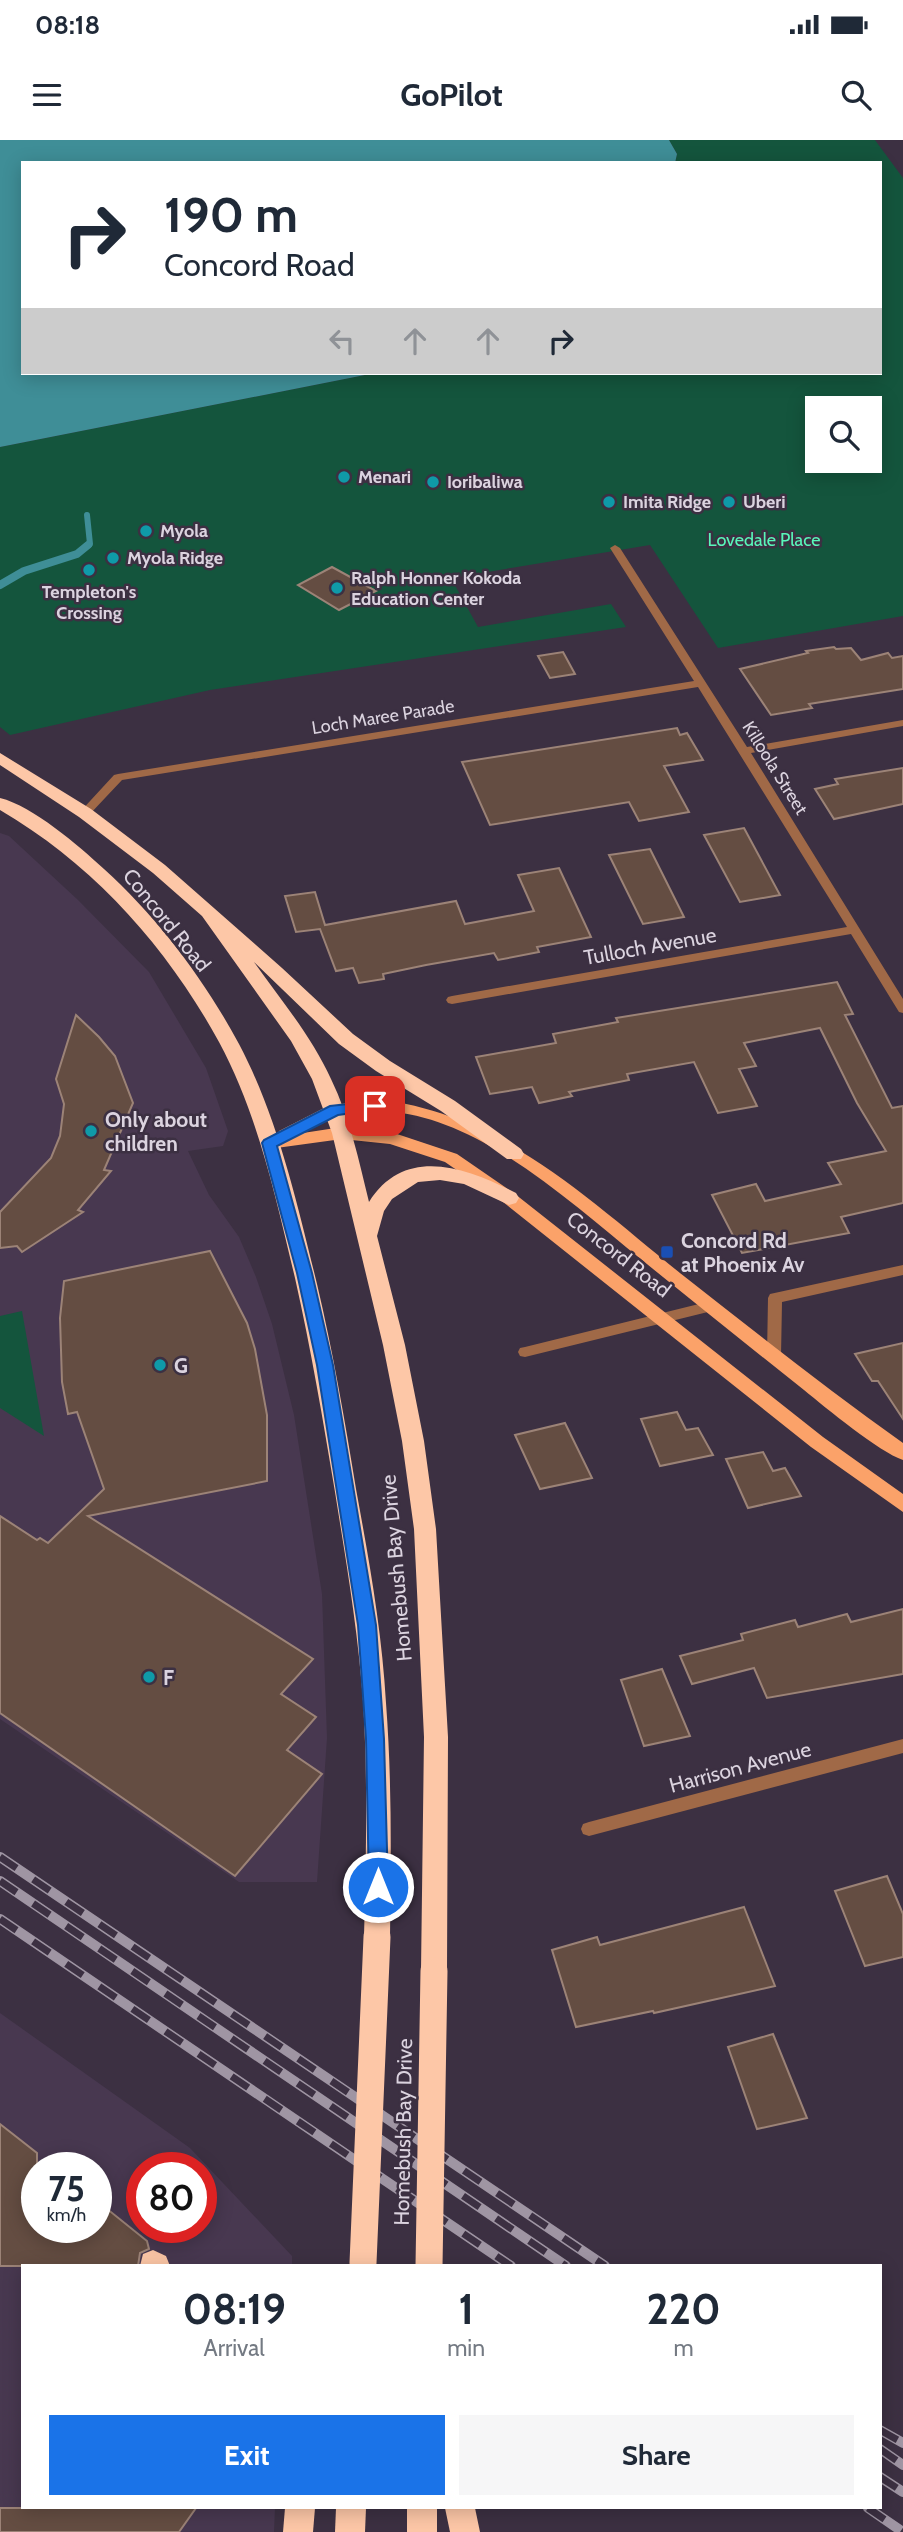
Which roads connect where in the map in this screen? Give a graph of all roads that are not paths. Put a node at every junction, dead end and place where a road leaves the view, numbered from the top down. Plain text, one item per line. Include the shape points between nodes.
1 (615, 548) dead end
2 (702, 683) junction
3 (903, 723) edge
4 (744, 751) junction
5 (0, 758) edge
6 (2, 805) edge
7 (85, 813) junction
8 (208, 912) junction
9 (855, 930) junction
10 (452, 1000) dead end
11 (903, 1009) edge
12 (335, 1110) junction
13 (342, 1133) junction
14 (269, 1143) junction
15 (514, 1154) junction
16 (509, 1198) junction
17 (368, 1237) junction
18 (903, 1270) edge
19 (711, 1306) junction
20 (663, 1318) junction
21 (525, 1352) dead end
22 (774, 1356) junction
23 (903, 1453) edge
24 (903, 1504) edge
25 (903, 1746) edge
26 (589, 1829) dead end
27 (363, 2264) edge
28 (429, 2264) edge
29 (300, 2509) edge
30 (351, 2509) edge
31 (422, 2509) edge
32 (460, 2509) edge
33 (298, 2532) edge
34 (350, 2532) edge
35 (422, 2532) edge
36 (464, 2532) edge

1 - 2 street, Killoola Street
2 - 4 street, Killoola Street
2 - 7 street, Loch Maree Parade via 118,777
3 - 4 street
4 - 9 street, Killoola Street
5 - 7 highway, Concord Road
6 - 14 highway, Concord Road via 41,828 96,871 184,972 248,1083
7 - 8 highway, Concord Road
8 - 12 highway, Homebush Bay Drive via 299,1038
8 - 15 highway via 346,1039
9 - 10 street, Tulloch Avenue
9 - 11 street, Killoola Street
12 - 13 highway, Homebush Bay Drive
12 - 14 main road, Concord Road
12 - 15 main road, Concord Road via 364,1105 406,1110 477,1132
13 - 14 main road, Concord Road
13 - 16 main road, Concord Road via 391,1138 429,1149 472,1170
13 - 17 highway, Homebush Bay Drive
14 - 27 highway, Homebush Bay Drive, bridge via 325,1365 367,1625 379,1862
15 - 19 main road, Concord Road
16 - 17 highway via 452,1174 410,1176 378,1202
16 - 20 main road, Concord Road
17 - 28 highway, Homebush Bay Drive, bridge via 411,1429 425,1529 436,1737
18 - 22 street via 775,1298
19 - 20 street
19 - 22 main road, Concord Road
20 - 21 street
20 - 24 main road, Concord Road via 817,1442
22 - 23 main road, Concord Road
25 - 26 street, Harrison Avenue
29 - 33 highway
30 - 34 highway
31 - 35 highway
32 - 36 highway

